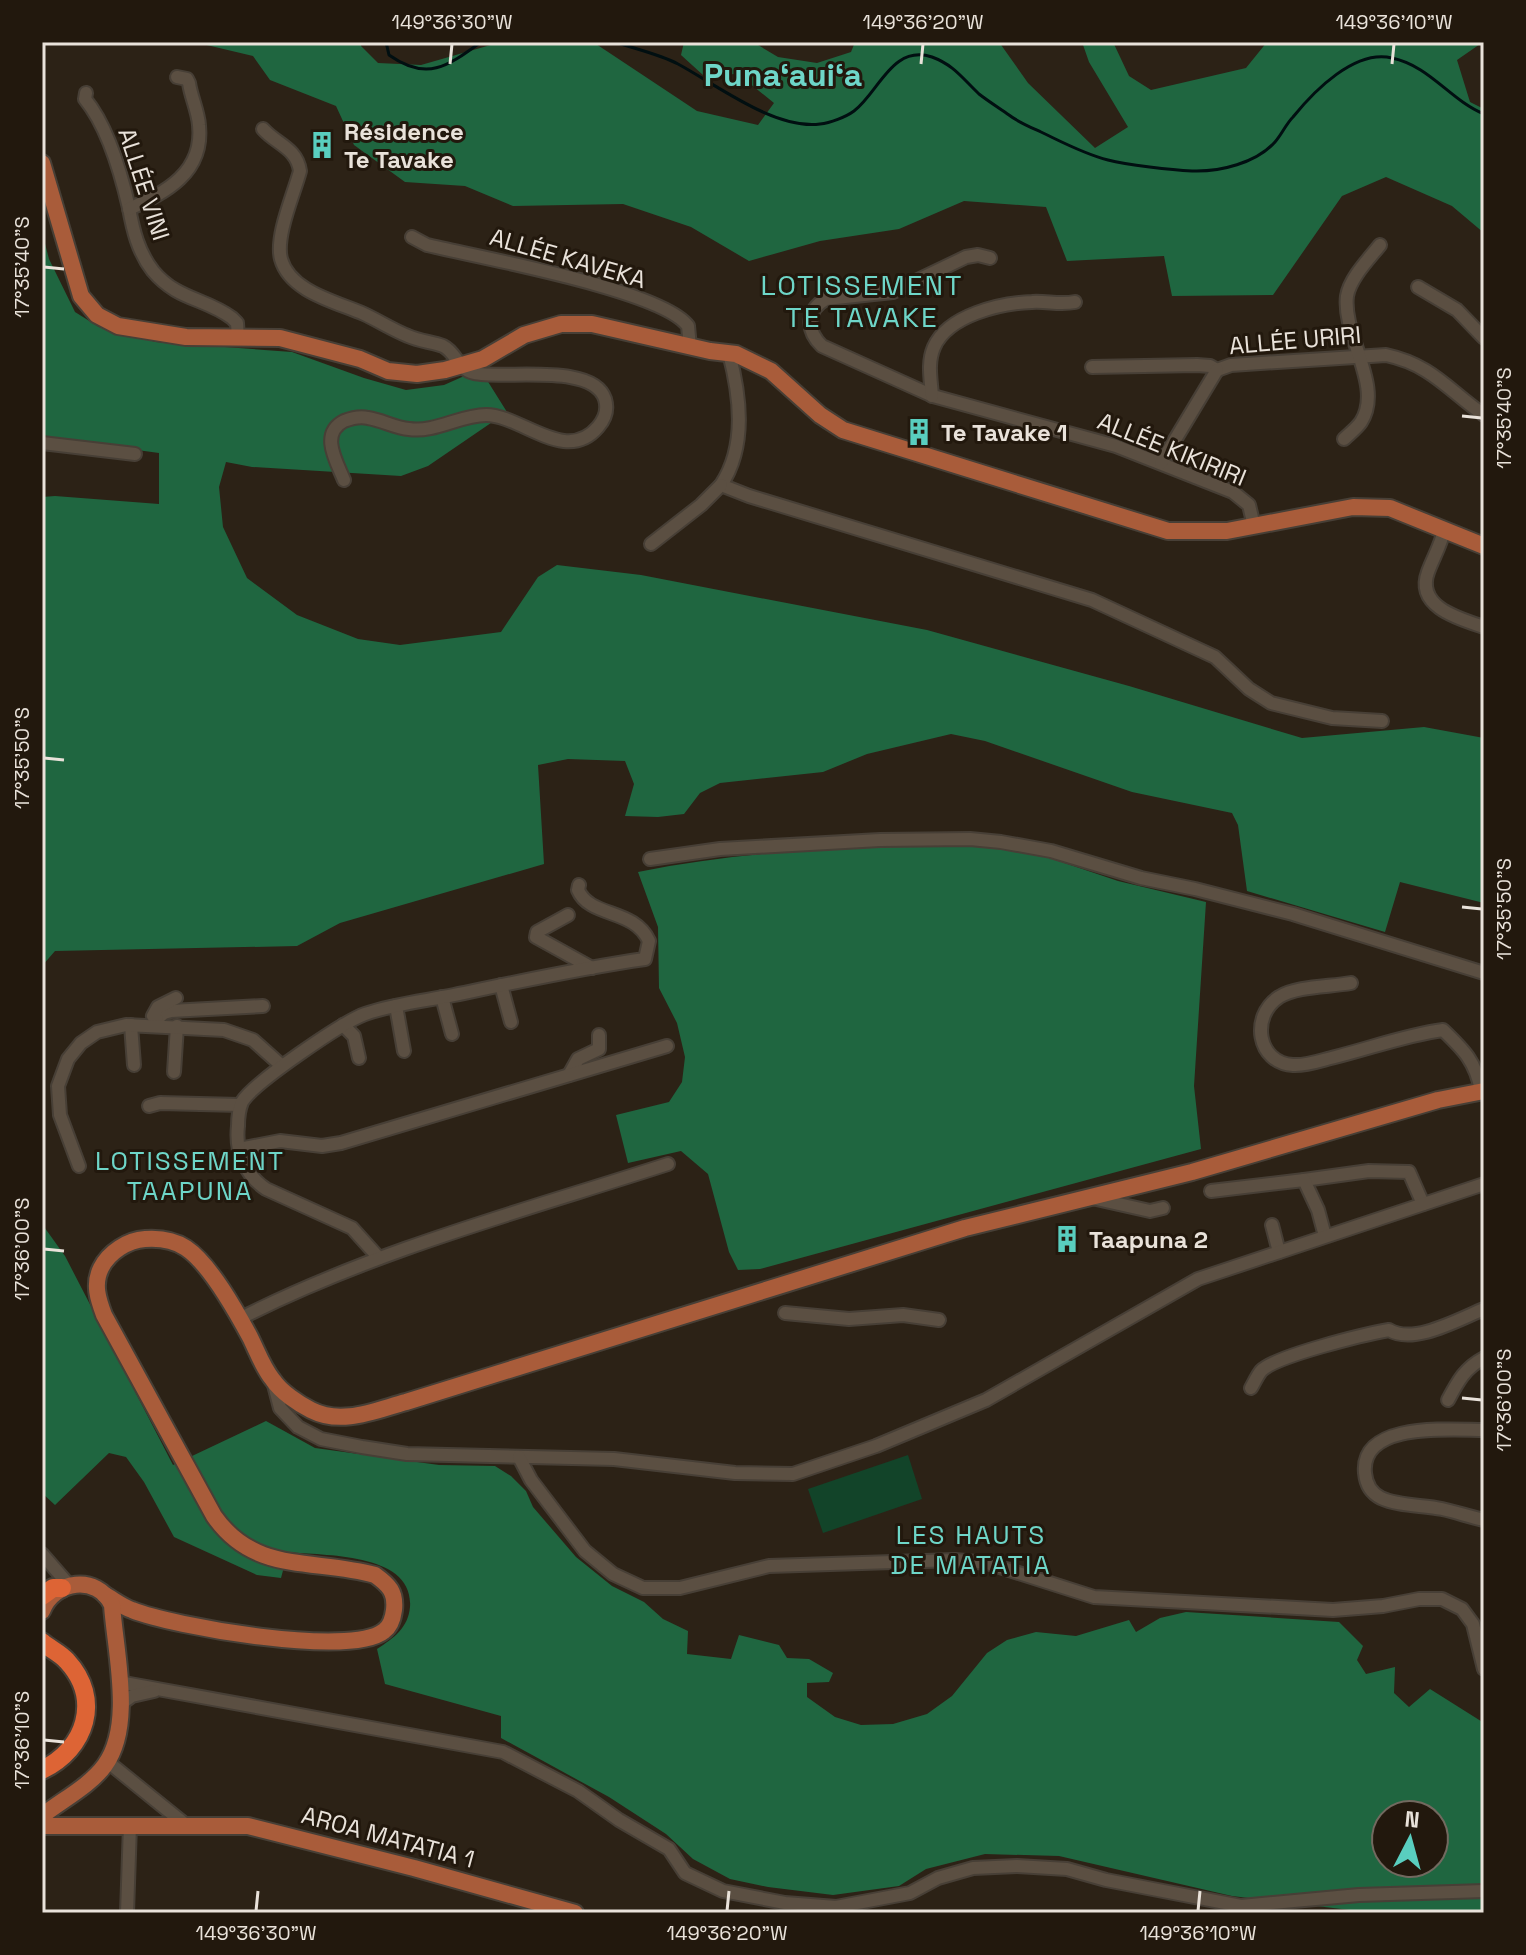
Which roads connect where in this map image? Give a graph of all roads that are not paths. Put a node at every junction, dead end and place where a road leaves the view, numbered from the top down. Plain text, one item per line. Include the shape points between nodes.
1 (177, 77) dead end
2 (86, 93) dead end
3 (263, 129) dead end
4 (42, 163) edge
5 (129, 209) junction
6 (412, 237) dead end
7 (1380, 245) dead end
8 (990, 258) dead end
9 (1418, 287) dead end
10 (1075, 302) dead end
11 (1484, 338) edge
12 (238, 339) junction
13 (690, 347) junction
14 (729, 353) junction
15 (1358, 357) junction
16 (459, 366) junction
17 (1092, 367) dead end
18 (1217, 370) junction
19 (932, 396) junction
20 (1484, 415) edge
21 (1344, 439) dead end
22 (42, 443) edge
23 (135, 454) dead end
24 (1161, 463) junction
25 (344, 480) dead end
26 (721, 485) junction
27 (1254, 526) junction
28 (1444, 530) junction
29 (651, 544) dead end
30 (1484, 546) edge
31 (1484, 627) edge
32 (1382, 721) dead end
33 (650, 859) dead end
34 (579, 885) dead end
35 (568, 915) dead end
36 (592, 968) junction
37 (1484, 973) edge
38 (1351, 983) dead end
39 (501, 985) junction
40 (442, 997) junction
41 (176, 998) dead end
42 (263, 1006) dead end
43 (396, 1006) junction
44 (511, 1022) dead end
45 (159, 1023) junction
46 (131, 1025) junction
47 (343, 1025) junction
48 (177, 1026) junction
49 (452, 1034) dead end
50 (599, 1035) dead end
51 (667, 1046) dead end
52 (404, 1051) dead end
53 (359, 1058) dead end
54 (134, 1065) dead end
55 (282, 1066) junction
56 (174, 1072) dead end
57 (569, 1075) junction
58 (1482, 1091) edge
59 (240, 1105) junction
60 (149, 1106) dead end
61 (239, 1149) junction
62 (668, 1164) dead end
63 (79, 1166) dead end
64 (1304, 1180) junction
65 (1484, 1184) edge
66 (1211, 1191) dead end
67 (1089, 1197) junction
68 (1423, 1204) junction
69 (1163, 1208) dead end
70 (1272, 1225) dead end
71 (1325, 1236) junction
72 (1279, 1252) junction
73 (379, 1258) junction
74 (1484, 1309) edge
75 (785, 1313) dead end
76 (239, 1319) junction
77 (939, 1320) dead end
78 (1484, 1358) edge
79 (273, 1381) junction
80 (1251, 1388) dead end
81 (1448, 1400) dead end
82 (1484, 1430) edge
83 (519, 1457) junction
84 (1484, 1520) edge
85 (42, 1554) edge
86 (66, 1586) junction
87 (105, 1595) junction
88 (42, 1596) edge
89 (42, 1611) edge
90 (42, 1642) edge
91 (1484, 1669) edge
92 (119, 1682) junction
93 (165, 1689) junction
94 (121, 1704) junction
95 (108, 1762) junction
96 (42, 1770) edge
97 (42, 1816) edge
98 (130, 1825) junction
99 (186, 1825) junction
100 (42, 1826) edge
101 (1484, 1891) edge
102 (127, 1913) edge
103 (575, 1913) edge

1 - 5 street via 189,83 199,122 195,159 172,186
2 - 5 street, ALLÉE VINI via 107,136
3 - 16 street via 288,147 299,163 279,253 291,277 397,332 444,347
4 - 12 main road via 77,286 97,315 155,334
5 - 12 street, ALLÉE VINI via 134,235 153,271 181,295 232,318
6 - 13 street, ALLÉE KAVEKA via 427,245 571,278 672,312 688,326
7 - 15 street via 1347,295 1348,325
8 - 19 street, ALLÉE KIKIRIRI via 966,257 893,292 826,299 810,316 811,331 822,346
9 - 11 street via 1457,310
10 - 19 street via 1012,304 950,328 933,348
12 - 16 main road via 280,338 388,371 417,374
13 - 14 main road
13 - 16 main road via 592,324 561,324
14 - 26 street via 740,417
14 - 27 main road via 771,371 843,430 1168,531
15 - 18 street, ALLÉE URIRI
15 - 20 street, ALLÉE URIRI via 1386,355 1428,369
15 - 21 street via 1364,368 1366,411
16 - 25 street via 478,374 520,373 592,384 604,396 606,412 596,430 573,441 542,436 496,415 425,430 359,417 333,432 331,447
17 - 18 street, ALLÉE URIRI via 1197,365
18 - 24 street
19 - 24 street, ALLÉE KIKIRIRI via 1104,442
22 - 23 street
24 - 27 street, ALLÉE KIKIRIRI via 1243,498
26 - 29 street
26 - 32 street via 1092,600 1215,657 1271,703 1332,718
27 - 28 main road via 1353,507 1390,508
28 - 30 main road
28 - 31 street via 1428,572 1428,593 1442,611
33 - 37 street via 720,849 880,840 1001,842 1293,914
34 - 36 street via 586,902 639,925 649,941 645,959
35 - 36 street via 536,937
36 - 39 street
38 - 58 street via 1281,996 1260,1025 1267,1051 1284,1063 1308,1064 1443,1030 1472,1061
39 - 40 street
39 - 44 street
40 - 43 street
40 - 49 street
41 - 45 street via 158,1007 153,1016
42 - 45 street via 171,1011
43 - 47 street
43 - 52 street
45 - 46 street
45 - 48 street
46 - 54 street
46 - 63 street via 89,1037 63,1068 60,1115
47 - 53 street via 354,1036
47 - 55 street
48 - 55 street via 236,1033 261,1045
48 - 56 street
50 - 57 street via 599,1049 578,1059
51 - 57 street
55 - 59 street
57 - 61 street via 330,1145 280,1141
58 - 67 main road
59 - 60 street
59 - 61 street
61 - 73 street via 255,1182 352,1228
62 - 73 street
64 - 66 street
64 - 68 street via 1369,1171 1409,1172
64 - 71 street
65 - 68 street
67 - 69 street via 1150,1211
67 - 79 main road via 953,1231 366,1413 323,1415
68 - 71 street
70 - 72 street
71 - 72 street
72 - 83 street via 1182,1287 962,1411 804,1471 751,1475 614,1459
73 - 76 street
74 - 80 street via 1414,1336 1389,1330 1365,1334 1287,1358 1262,1371
75 - 77 street
76 - 79 main road
76 - 87 main road via 203,1265 173,1242 145,1239 128,1244 111,1255 98,1274 104,1315 220,1525 268,1558 375,1575 394,1595 391,1623 368,1637 301,1641 162,1619 130,1610
78 - 81 street via 1463,1373
79 - 83 street via 287,1418 321,1439 407,1454
82 - 84 street via 1388,1435 1374,1446 1365,1477 1372,1493 1382,1499
83 - 91 street via 589,1555 643,1588 680,1588 769,1566 949,1559 987,1563 1094,1597 1333,1610 1442,1599 1462,1609 1473,1624
85 - 86 street
86 - 87 main road via 89,1585
86 - 88 highway
86 - 89 main road
87 - 92 main road via 112,1605
90 - 96 highway via 67,1660 78,1676 86,1720 73,1747
92 - 93 street
92 - 94 main road
93 - 94 street via 132,1696
93 - 101 street via 503,1752 578,1791 669,1849 685,1873 723,1891 785,1903 836,1907 910,1893 973,1868 1017,1866 1067,1869 1241,1906
94 - 95 main road
95 - 97 main road
95 - 99 street
98 - 99 main road, AROA MATATIA 1
98 - 100 main road, AROA MATATIA 1
98 - 102 street
99 - 103 main road, AROA MATATIA 1 via 279,1832

